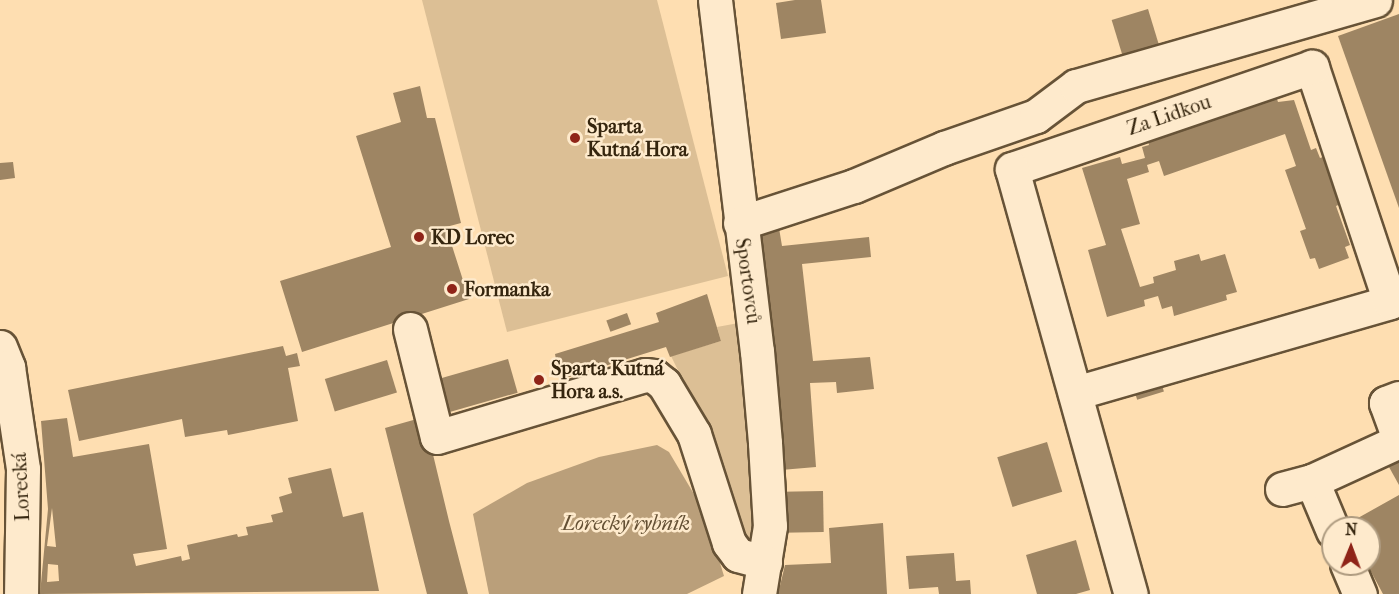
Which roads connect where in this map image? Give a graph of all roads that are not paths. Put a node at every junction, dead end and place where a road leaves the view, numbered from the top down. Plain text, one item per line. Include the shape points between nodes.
1 (714, 0) edge
2 (1375, 0) edge
3 (740, 223) junction
4 (1394, 301) edge
5 (410, 328) dead end
6 (0, 347) edge
7 (1075, 393) junction
8 (1399, 398) edge
9 (1399, 440) edge
10 (1321, 516) edge
11 (765, 562) junction
12 (1352, 576) edge
13 (21, 594) edge
14 (759, 594) edge
15 (1131, 594) edge
16 (1360, 594) edge

1 - 3 street, Sportovců
2 - 3 street via 1076,86 1036,116 944,148 854,186
3 - 11 street, Sportovců via 765,443 771,526
4 - 7 street, Za Lidkou
4 - 7 street, Za Lidkou via 1312,67 1012,169
5 - 11 street via 437,437 645,375 654,376 664,384 694,434 729,543 738,555
6 - 13 street, Lorecká via 8,367 23,469
7 - 15 street, Za Lidkou
8 - 9 street via 1386,403
9 - 10 street via 1297,485
11 - 14 street, Sportovců
12 - 16 street

